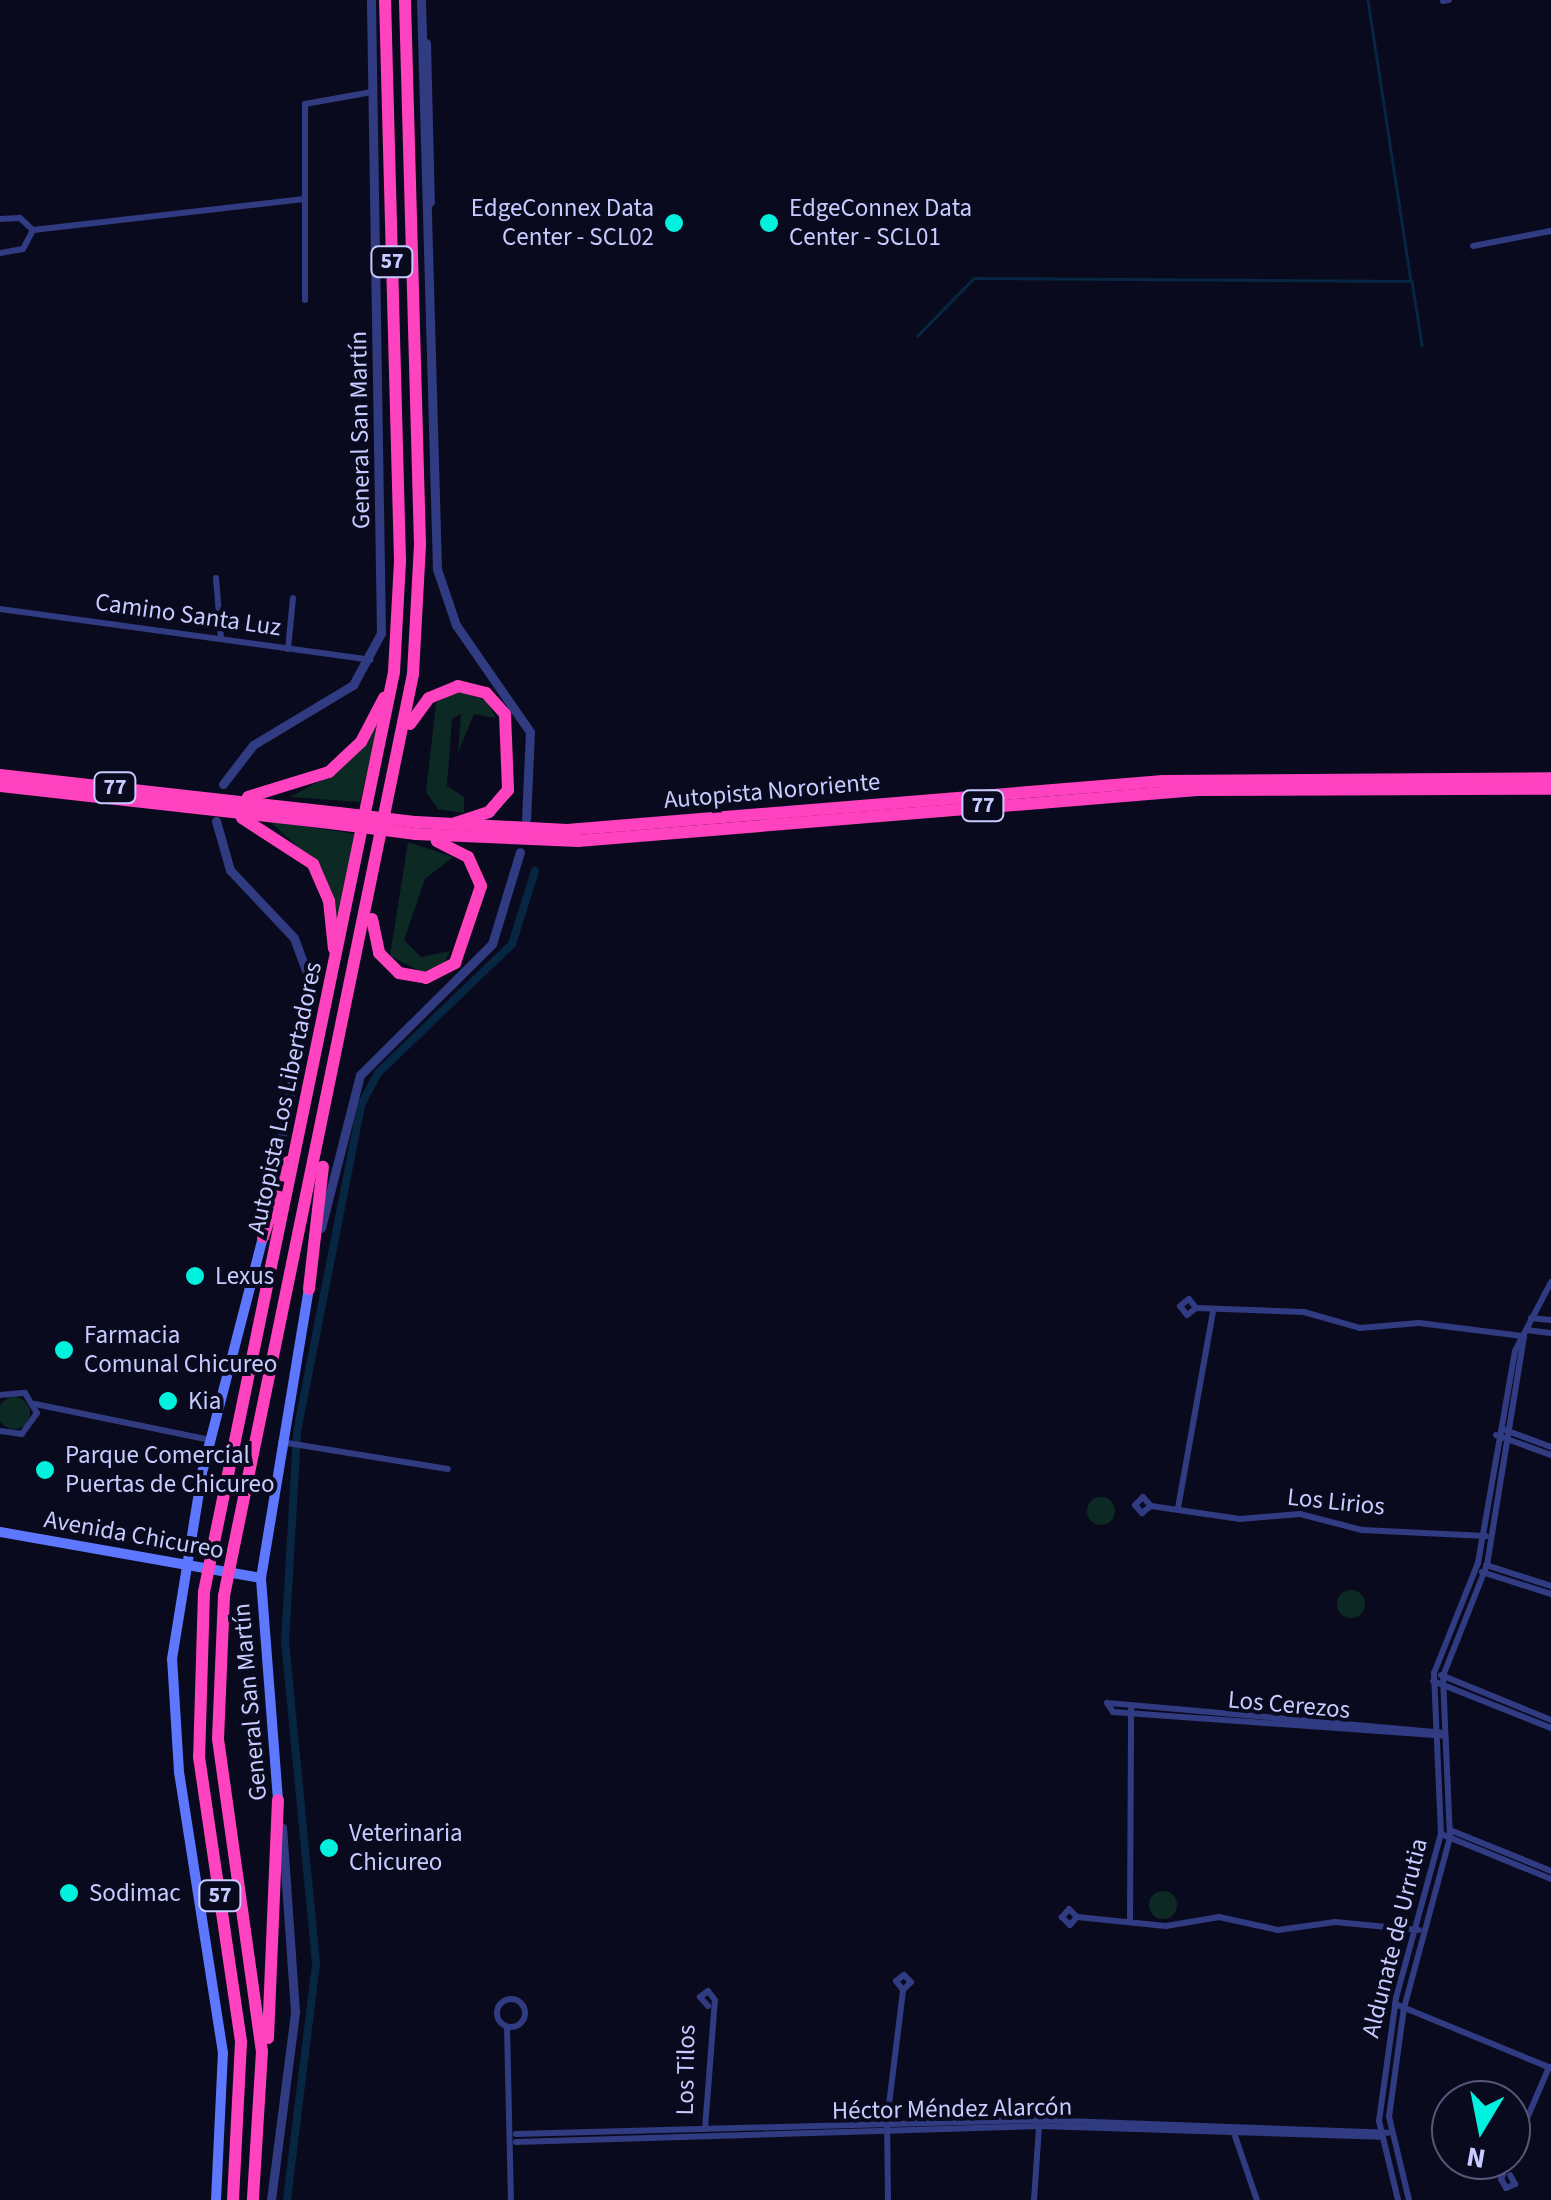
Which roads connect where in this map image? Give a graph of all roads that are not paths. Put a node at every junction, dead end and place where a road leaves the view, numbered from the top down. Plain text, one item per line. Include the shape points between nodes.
1 (370, 0) edge
2 (385, 0) edge
3 (405, 0) edge
4 (421, 3) edge
5 (372, 92) junction
6 (304, 200) junction
7 (0, 219) edge
8 (34, 230) junction
9 (1551, 230) edge
10 (1473, 246) dead end
11 (0, 252) edge
12 (304, 300) dead end
13 (216, 578) dead end
14 (293, 598) dead end
15 (0, 609) edge
16 (221, 639) junction
17 (288, 648) junction
18 (372, 660) junction
19 (394, 672) junction
20 (404, 736) junction
21 (0, 775) edge
22 (1551, 778) edge
23 (223, 784) dead end
24 (0, 786) edge
25 (1551, 788) edge
26 (230, 800) junction
27 (213, 815) junction
28 (335, 818) junction
29 (526, 819) dead end
30 (440, 824) junction
31 (416, 828) junction
32 (520, 852) dead end
33 (370, 901) junction
34 (333, 981) junction
35 (307, 1108) junction
36 (326, 1117) junction
37 (263, 1237) junction
38 (1551, 1282) edge
39 (309, 1289) junction
40 (1196, 1308) dead end
41 (1213, 1310) junction
42 (1531, 1318) junction
43 (1551, 1320) edge
44 (1525, 1333) junction
45 (1551, 1333) edge
46 (0, 1395) edge
47 (35, 1404) junction
48 (54, 1412) junction
49 (35, 1422) junction
50 (0, 1431) edge
51 (1497, 1431) junction
52 (209, 1435) junction
53 (1506, 1435) junction
54 (279, 1442) junction
55 (1551, 1447) edge
56 (1551, 1455) edge
57 (448, 1469) dead end
58 (1150, 1506) dead end
59 (1178, 1508) junction
60 (0, 1532) edge
61 (1488, 1536) junction
62 (185, 1564) junction
63 (1481, 1568) junction
64 (261, 1578) junction
65 (1551, 1586) edge
66 (1551, 1594) edge
67 (1433, 1677) junction
68 (1443, 1680) junction
69 (1121, 1706) dead end
70 (1131, 1706) junction
71 (1551, 1720) edge
72 (1551, 1728) edge
73 (1435, 1734) junction
74 (1445, 1734) junction
75 (278, 1800) junction
76 (1441, 1830) junction
77 (1451, 1834) junction
78 (1551, 1870) edge
79 (1551, 1879) edge
80 (1077, 1918) dead end
81 (1130, 1920) junction
82 (1421, 1930) junction
83 (903, 1990) dead end
84 (1395, 2004) junction
85 (708, 2006) dead end
86 (1404, 2008) junction
87 (506, 2026) junction
88 (1550, 2068) edge
89 (263, 2096) junction
90 (1531, 2118) edge
91 (1039, 2123) junction
92 (888, 2124) junction
93 (1234, 2130) junction
94 (705, 2131) junction
95 (1379, 2135) junction
96 (1389, 2135) junction
97 (516, 2138) junction
98 (216, 2200) edge
99 (233, 2200) edge
100 (253, 2200) edge
101 (271, 2200) edge
102 (512, 2200) edge
103 (888, 2200) edge
104 (1034, 2200) edge
105 (1257, 2200) edge
106 (1398, 2200) edge
107 (1408, 2200) edge

1 - 5 street, General San Martín
2 - 19 highway, Autopista Los Libertadores / 57 via 400,560
3 - 20 highway, Autopista Los Libertadores / 57 via 420,545
4 - 29 street via 439,581 456,625 530,732
5 - 6 street via 306,101
5 - 18 street, General San Martín via 384,582
6 - 8 street
6 - 12 street
7 - 8 street via 20,218
8 - 11 street via 23,248
9 - 10 street
13 - 16 street
14 - 17 street
15 - 16 street, Camino Santa Luz
16 - 17 street, Camino Santa Luz
17 - 18 street, Camino Santa Luz
18 - 23 street via 340,695 252,745
19 - 26 highway via 373,723 338,766 300,787
19 - 34 highway, Autopista Los Libertadores / 57
20 - 30 highway via 421,706 452,687 482,691 504,714 512,769 506,796 483,816
20 - 33 highway, Autopista Los Libertadores / 57
21 - 26 highway, Autopista Nororiente / 77
22 - 30 highway, Autopista Nororiente / 77 via 1203,779 598,828
24 - 27 highway, Autopista Nororiente / 77
25 - 31 highway, Autopista Nororiente / 77 via 1182,791 578,841
26 - 28 highway, Autopista Nororiente / 77
27 - 28 highway, Autopista Nororiente / 77
27 - 34 highway via 266,828 312,864 332,910
27 - 37 street via 230,870 294,938 310,981
28 - 31 highway, Autopista Nororiente / 77, bridge
30 - 31 highway, Autopista Nororiente / 77
31 - 33 highway via 459,849 478,873 481,900 460,957 426,978 393,969 376,946
32 - 39 street, General San Martín via 492,944 386,1042 355,1084
33 - 36 highway, Autopista Los Libertadores / 57
34 - 35 highway, Autopista Los Libertadores / 57
35 - 37 highway
35 - 99 highway, Autopista Los Libertadores / 57, bridge via 204,1592 199,1757 242,2056
36 - 39 highway
36 - 89 highway, Autopista Los Libertadores / 57, bridge via 224,1596 218,1750
37 - 52 main road
38 - 42 street, Aldunate de Urrutia
39 - 54 main road, General San Martín
40 - 41 street
41 - 44 street
41 - 59 street
42 - 43 street
42 - 44 street, Aldunate de Urrutia
44 - 45 street
44 - 51 street, Aldunate de Urrutia
44 - 53 street, Aldunate de Urrutia
46 - 47 street via 20,1391
47 - 48 street
47 - 49 street
48 - 49 street
48 - 52 street
49 - 50 street via 18,1435
51 - 53 street
51 - 61 street, Aldunate de Urrutia
52 - 62 main road
53 - 55 street
53 - 56 street
53 - 61 street, Aldunate de Urrutia
54 - 57 street
54 - 64 main road, General San Martín
58 - 59 street, Los Lirios
59 - 61 street, Los Lirios
60 - 62 main road, Avenida Chicureo
61 - 63 street, Aldunate de Urrutia
62 - 64 main road, Avenida Chicureo
62 - 98 main road via 172,1704 221,2026
63 - 65 street
63 - 66 street
63 - 67 street, Aldunate de Urrutia
63 - 68 street, Aldunate de Urrutia
64 - 75 main road, General San Martín
67 - 68 street
67 - 73 street, Aldunate de Urrutia
68 - 71 street
68 - 72 street
68 - 74 street, Aldunate de Urrutia
69 - 70 street, Los Cerezos
70 - 73 street, Los Cerezos
70 - 81 street
73 - 74 street, Los Cerezos
73 - 76 street, Aldunate de Urrutia
74 - 77 street, Aldunate de Urrutia
75 - 89 highway
75 - 101 street, General San Martín via 296,2012
76 - 77 street
76 - 82 street, Aldunate de Urrutia
77 - 78 street
77 - 79 street
77 - 82 street, Aldunate de Urrutia
80 - 81 street
81 - 82 street
82 - 84 street, Aldunate de Urrutia
82 - 86 street, Aldunate de Urrutia
83 - 92 street
84 - 86 street
84 - 95 street, Aldunate de Urrutia
85 - 94 street, Los Tilos
86 - 88 street
86 - 96 street, Aldunate de Urrutia
87 - 87 street via 521,2017 522,2001 500,2008 498,2023
87 - 97 street
88 - 90 street
89 - 100 highway, Autopista Los Libertadores / 57
91 - 92 street, Héctor Méndez Alarcón
91 - 93 street, Héctor Méndez Alarcón
91 - 104 street
92 - 94 street, Héctor Méndez Alarcón
92 - 103 street
93 - 95 street, Héctor Méndez Alarcón
93 - 105 street
94 - 97 street, Héctor Méndez Alarcón
95 - 96 street, Héctor Méndez Alarcón
95 - 106 street, Aldunate de Urrutia
96 - 107 street, Aldunate de Urrutia
97 - 102 street

